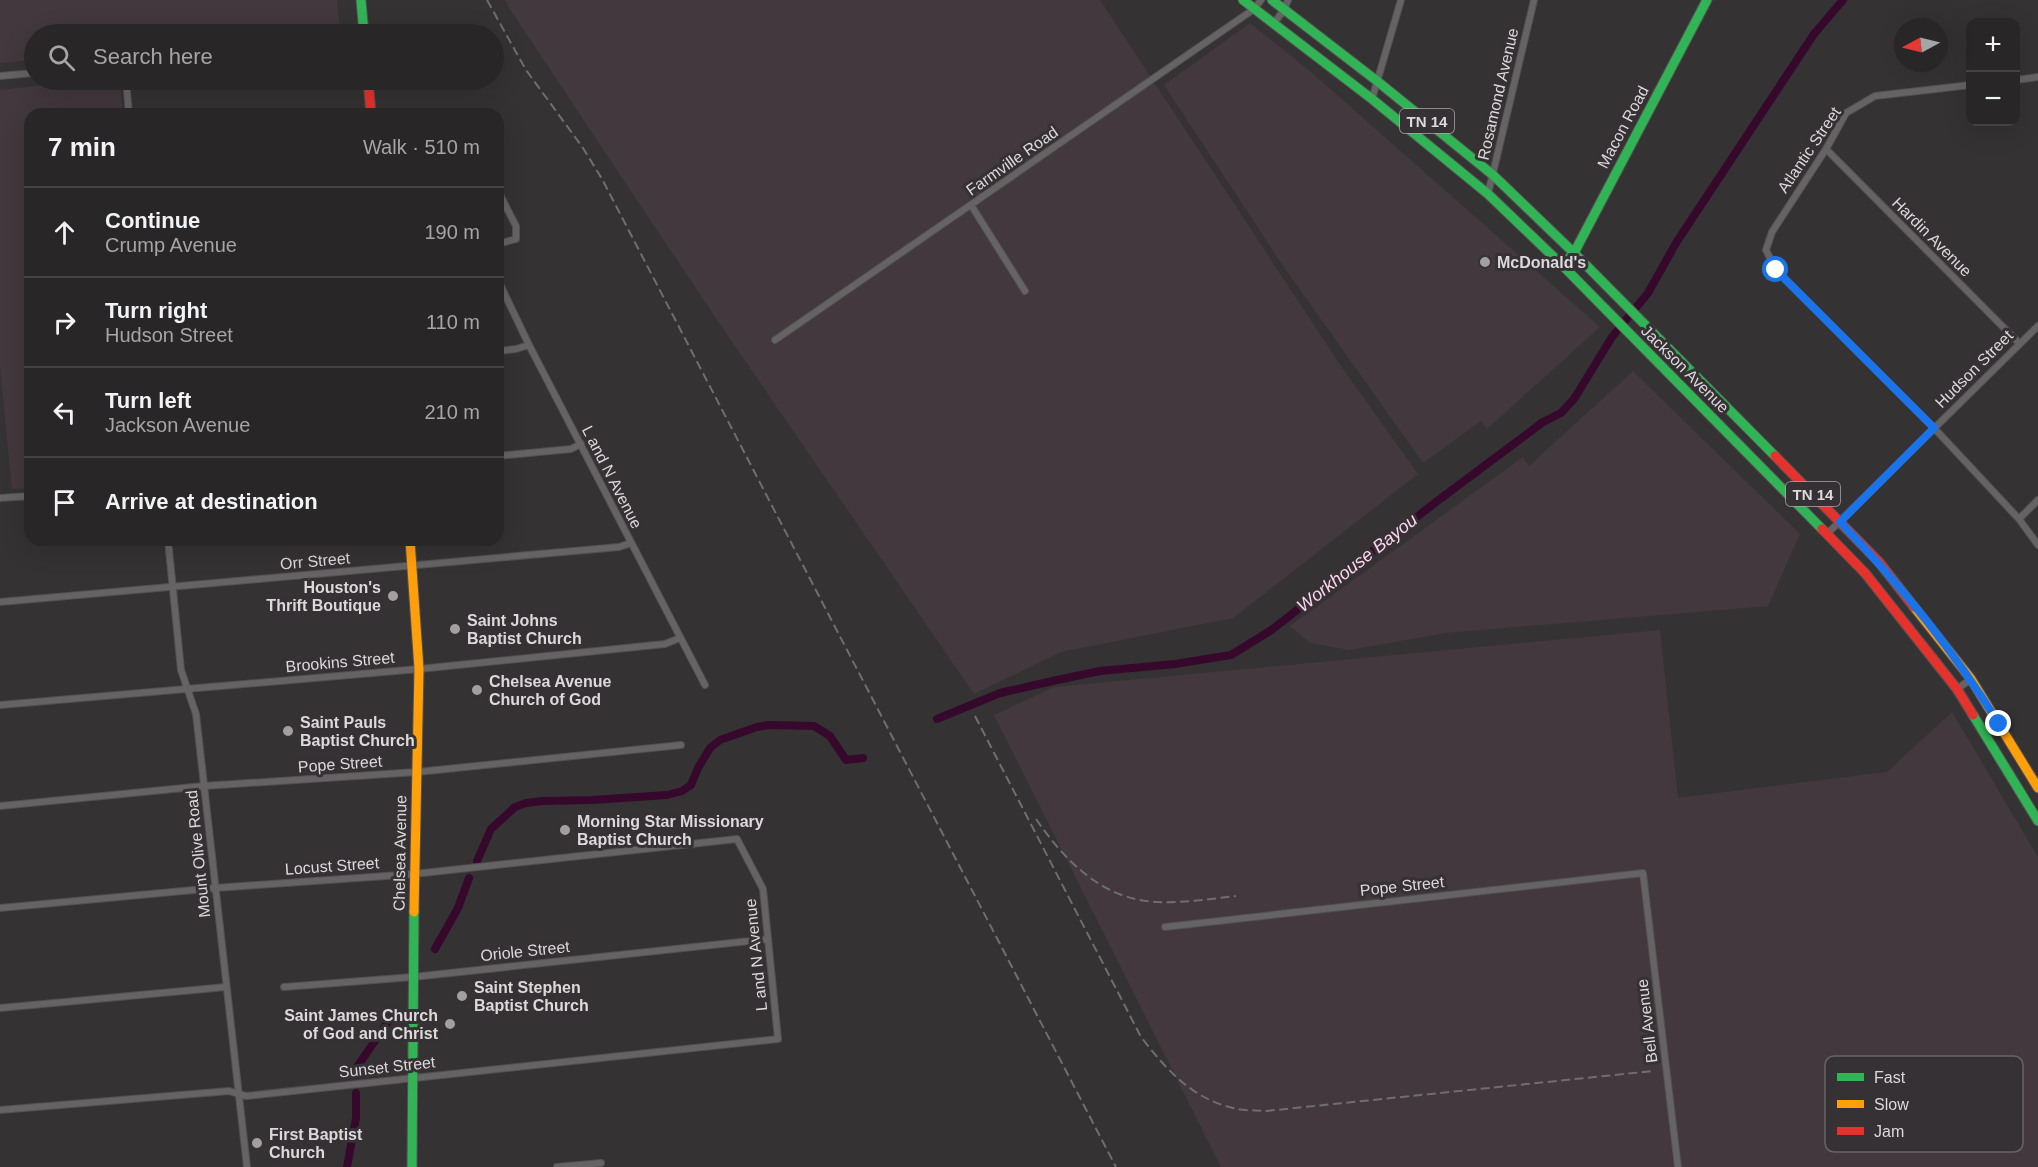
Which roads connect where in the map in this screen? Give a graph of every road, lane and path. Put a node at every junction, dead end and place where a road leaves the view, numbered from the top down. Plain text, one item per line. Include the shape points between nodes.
1 (361, 0) edge
2 (1243, 0) edge
3 (1261, 0) edge
4 (1272, 0) edge
5 (1401, 0) edge
6 (1534, 0) edge
7 (1707, 0) edge
8 (1286, 5) edge
9 (1254, 9) junction
10 (1274, 23) junction
11 (363, 24) edge
12 (24, 74) edge
13 (0, 76) edge
14 (2038, 77) edge
15 (2020, 79) edge
16 (1377, 81) junction
17 (1966, 86) edge
18 (127, 90) edge
19 (369, 90) edge
20 (1372, 99) junction
21 (128, 108) edge
22 (370, 108) edge
23 (1826, 149) junction
24 (1493, 175) junction
25 (1488, 194) junction
26 (504, 203) edge
27 (971, 205) junction
28 (504, 242) edge
29 (1574, 253) junction
30 (1562, 265) junction
31 (1025, 291) dead end
32 (504, 293) edge
33 (2038, 326) edge
34 (775, 340) dead end
35 (2019, 343) junction
36 (529, 345) junction
37 (504, 350) edge
38 (1934, 428) junction
39 (581, 444) junction
40 (504, 455) edge
41 (24, 496) edge
42 (0, 498) edge
43 (2038, 500) edge
44 (2019, 519) junction
45 (1840, 522) junction
46 (1827, 534) junction
47 (631, 543) junction
48 (2038, 545) edge
49 (169, 546) edge
50 (411, 546) edge
51 (413, 567) junction
52 (173, 587) junction
53 (0, 602) edge
54 (680, 638) junction
55 (419, 669) junction
56 (1971, 679) junction
57 (705, 685) dead end
58 (187, 688) junction
59 (1957, 689) junction
60 (0, 705) edge
61 (681, 746) dead end
62 (417, 772) junction
63 (204, 786) junction
64 (2038, 788) edge
65 (0, 806) edge
66 (2038, 820) edge
67 (737, 839) joint
68 (1643, 873) joint
69 (414, 874) junction
70 (215, 888) junction
71 (0, 908) edge
72 (1165, 927) dead end
73 (768, 939) junction
74 (412, 977) junction
75 (226, 987) junction
76 (284, 987) dead end
77 (0, 1008) edge
78 (778, 1039) joint
79 (411, 1078) junction
80 (238, 1093) junction
81 (0, 1110) edge
82 (601, 1163) dead end
83 (247, 1167) edge
84 (412, 1167) edge
85 (557, 1167) edge
86 (1678, 1167) edge

1 - 11 main road
2 - 9 main road, Jackson Avenue / TN 14
3 - 9 street, Farmville Road
4 - 8 main road, Jackson Avenue / TN 14
5 - 16 street
6 - 24 street, Rosamond Avenue
7 - 29 main road, Macon Road
8 - 10 street
8 - 16 main road, Jackson Avenue / TN 14
9 - 10 main road, Jackson Avenue / TN 14
9 - 27 street, Farmville Road
10 - 20 main road, Jackson Avenue / TN 14
12 - 13 street
14 - 15 street
16 - 20 street
16 - 24 main road, Jackson Avenue / TN 14
17 - 23 street, Atlantic Street via 1875,96 1846,113
18 - 21 street
19 - 22 main road
20 - 25 main road, Jackson Avenue / TN 14
23 - 35 street, Hardin Avenue
23 - 38 street, Atlantic Street via 1772,232 1766,250 1776,270
24 - 25 street, Rosamond Avenue
24 - 29 main road, Jackson Avenue / TN 14
25 - 30 main road, Jackson Avenue / TN 14
26 - 28 street via 516,226 516,239
27 - 31 street
27 - 34 street, Farmville Road
29 - 30 main road, Macon Road
29 - 45 main road, Jackson Avenue / TN 14
30 - 46 main road, Jackson Avenue / TN 14
32 - 36 street, L and N Avenue
33 - 35 street, Hudson Street
35 - 38 street, Hudson Street
36 - 37 street
36 - 39 street, L and N Avenue
38 - 44 street
38 - 45 street, Hudson Street
39 - 40 street via 571,449
39 - 47 street, L and N Avenue
41 - 42 street
43 - 44 street
44 - 48 street
45 - 46 street, Hudson Street
45 - 56 main road, Jackson Avenue / TN 14 via 1878,562
46 - 59 main road, Jackson Avenue / TN 14 via 1865,573
47 - 51 street, Orr Street
47 - 54 street, L and N Avenue
49 - 52 street, Mount Olive Road
50 - 51 main road, Chelsea Avenue
51 - 52 street, Orr Street
51 - 55 main road, Chelsea Avenue
52 - 53 street, Orr Street
52 - 58 street, Mount Olive Road via 181,670
54 - 55 street, Brookins Street via 665,644
54 - 57 street, L and N Avenue
55 - 58 street, Brookins Street
55 - 62 main road, Chelsea Avenue
56 - 59 street
56 - 64 main road, Jackson Avenue / TN 14
58 - 60 street, Brookins Street
58 - 63 street, Mount Olive Road via 196,714
59 - 66 main road, Jackson Avenue / TN 14
61 - 62 street, Pope Street
62 - 63 street, Pope Street
62 - 69 main road, Chelsea Avenue
63 - 65 street, Pope Street
63 - 70 street, Mount Olive Road
67 - 69 street, Locust Street
67 - 73 street, L and N Avenue via 763,890
68 - 72 street, Pope Street
68 - 86 street, Bell Avenue
69 - 70 street, Locust Street
69 - 74 main road, Chelsea Avenue
70 - 71 street, Locust Street
70 - 75 street, Mount Olive Road
73 - 74 street, Oriole Street
73 - 78 street, L and N Avenue
74 - 76 street, Oriole Street
74 - 79 main road, Chelsea Avenue
75 - 77 street
75 - 80 street, Mount Olive Road
78 - 79 street, Sunset Street
79 - 80 street, Sunset Street via 246,1096
79 - 84 main road, Chelsea Avenue
80 - 81 street, Sunset Street via 229,1090
80 - 83 street, Mount Olive Road
82 - 85 street

